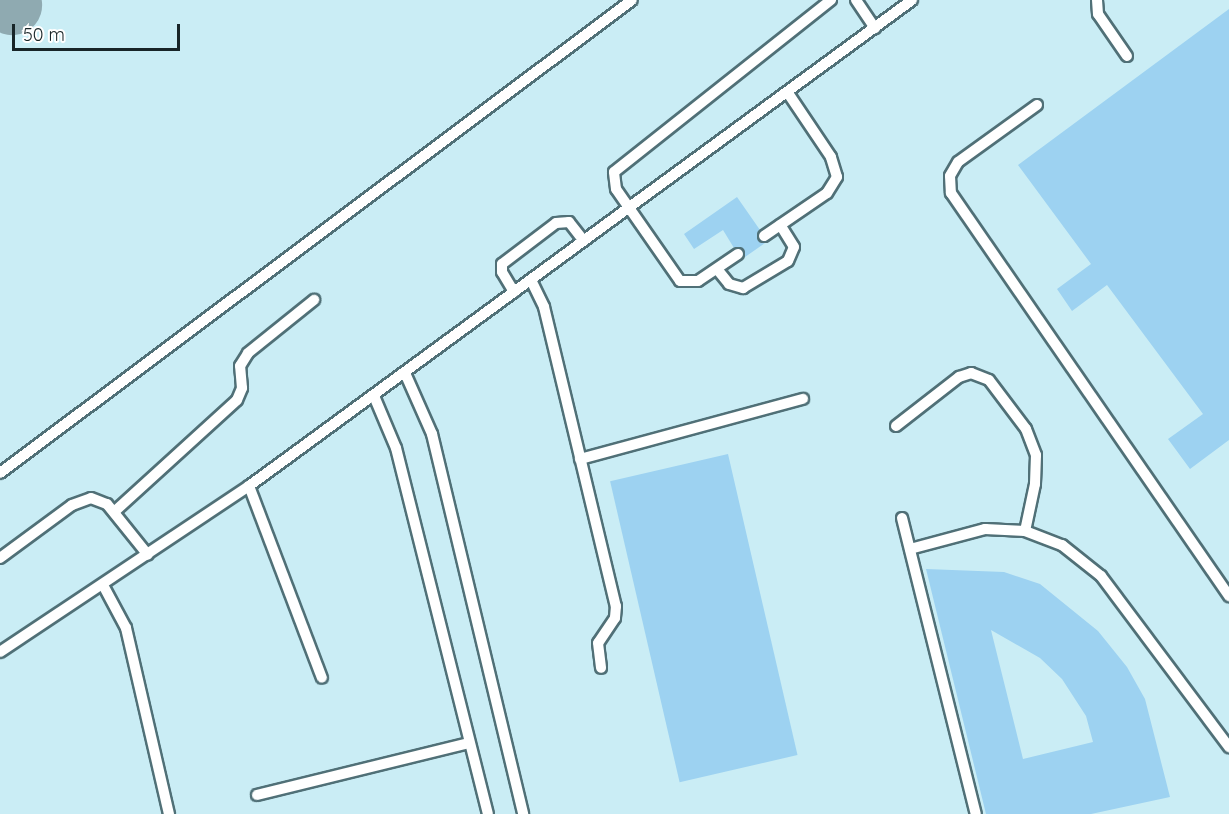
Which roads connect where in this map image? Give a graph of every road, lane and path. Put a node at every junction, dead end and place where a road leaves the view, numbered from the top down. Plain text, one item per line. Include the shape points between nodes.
1 (632, 0) edge
2 (831, 0) edge
3 (856, 0) edge
4 (912, 0) edge
5 (1097, 0) edge
6 (875, 28) junction
7 (1127, 56) dead end
8 (788, 93) junction
9 (1037, 105) dead end
10 (629, 208) junction
11 (780, 225) junction
12 (764, 236) dead end
13 (584, 241) junction
14 (738, 254) dead end
15 (717, 268) junction
16 (531, 280) junction
17 (514, 292) junction
18 (314, 300) dead end
19 (405, 373) junction
20 (374, 396) junction
21 (803, 399) dead end
22 (896, 426) dead end
23 (580, 459) junction
24 (0, 473) edge
25 (249, 486) junction
26 (114, 512) junction
27 (902, 518) dead end
28 (1025, 531) junction
29 (910, 549) junction
30 (148, 555) junction
31 (0, 558) edge
32 (103, 585) junction
33 (1229, 596) edge
34 (0, 652) edge
35 (601, 668) dead end
36 (322, 678) dead end
37 (1227, 741) edge
38 (469, 743) junction
39 (257, 795) dead end
40 (168, 814) edge
41 (488, 814) edge
42 (523, 814) edge
43 (976, 814) edge

1 - 24 lane
2 - 10 lane via 620,163 613,183
3 - 6 lane
4 - 6 lane
5 - 7 lane via 1098,14
6 - 8 lane
8 - 10 lane
8 - 11 lane via 831,157 837,177 827,193
9 - 33 lane via 958,162 950,176 951,193
10 - 13 lane
10 - 15 lane via 680,281 693,283
11 - 12 lane
11 - 15 lane via 794,247 788,261 744,288 733,286
13 - 16 lane
13 - 17 lane via 569,222 556,223 502,264 502,273
14 - 15 lane
16 - 17 lane
16 - 23 lane via 544,307
17 - 19 lane
18 - 26 lane via 248,353 240,366 242,388 237,400
19 - 20 lane
19 - 42 lane via 432,434
20 - 25 lane
20 - 38 lane via 396,448
21 - 23 lane
22 - 28 lane via 959,377 971,373 989,380 1026,429 1036,456 1035,484
23 - 35 lane via 616,606 613,624 598,643
25 - 30 lane
25 - 36 lane
26 - 30 lane
26 - 31 lane via 100,500 78,501
27 - 29 lane
28 - 29 lane via 985,529
28 - 37 lane via 1062,545 1089,564
29 - 43 lane
30 - 32 lane
32 - 34 lane
32 - 40 lane via 126,628
38 - 39 lane
38 - 41 lane

